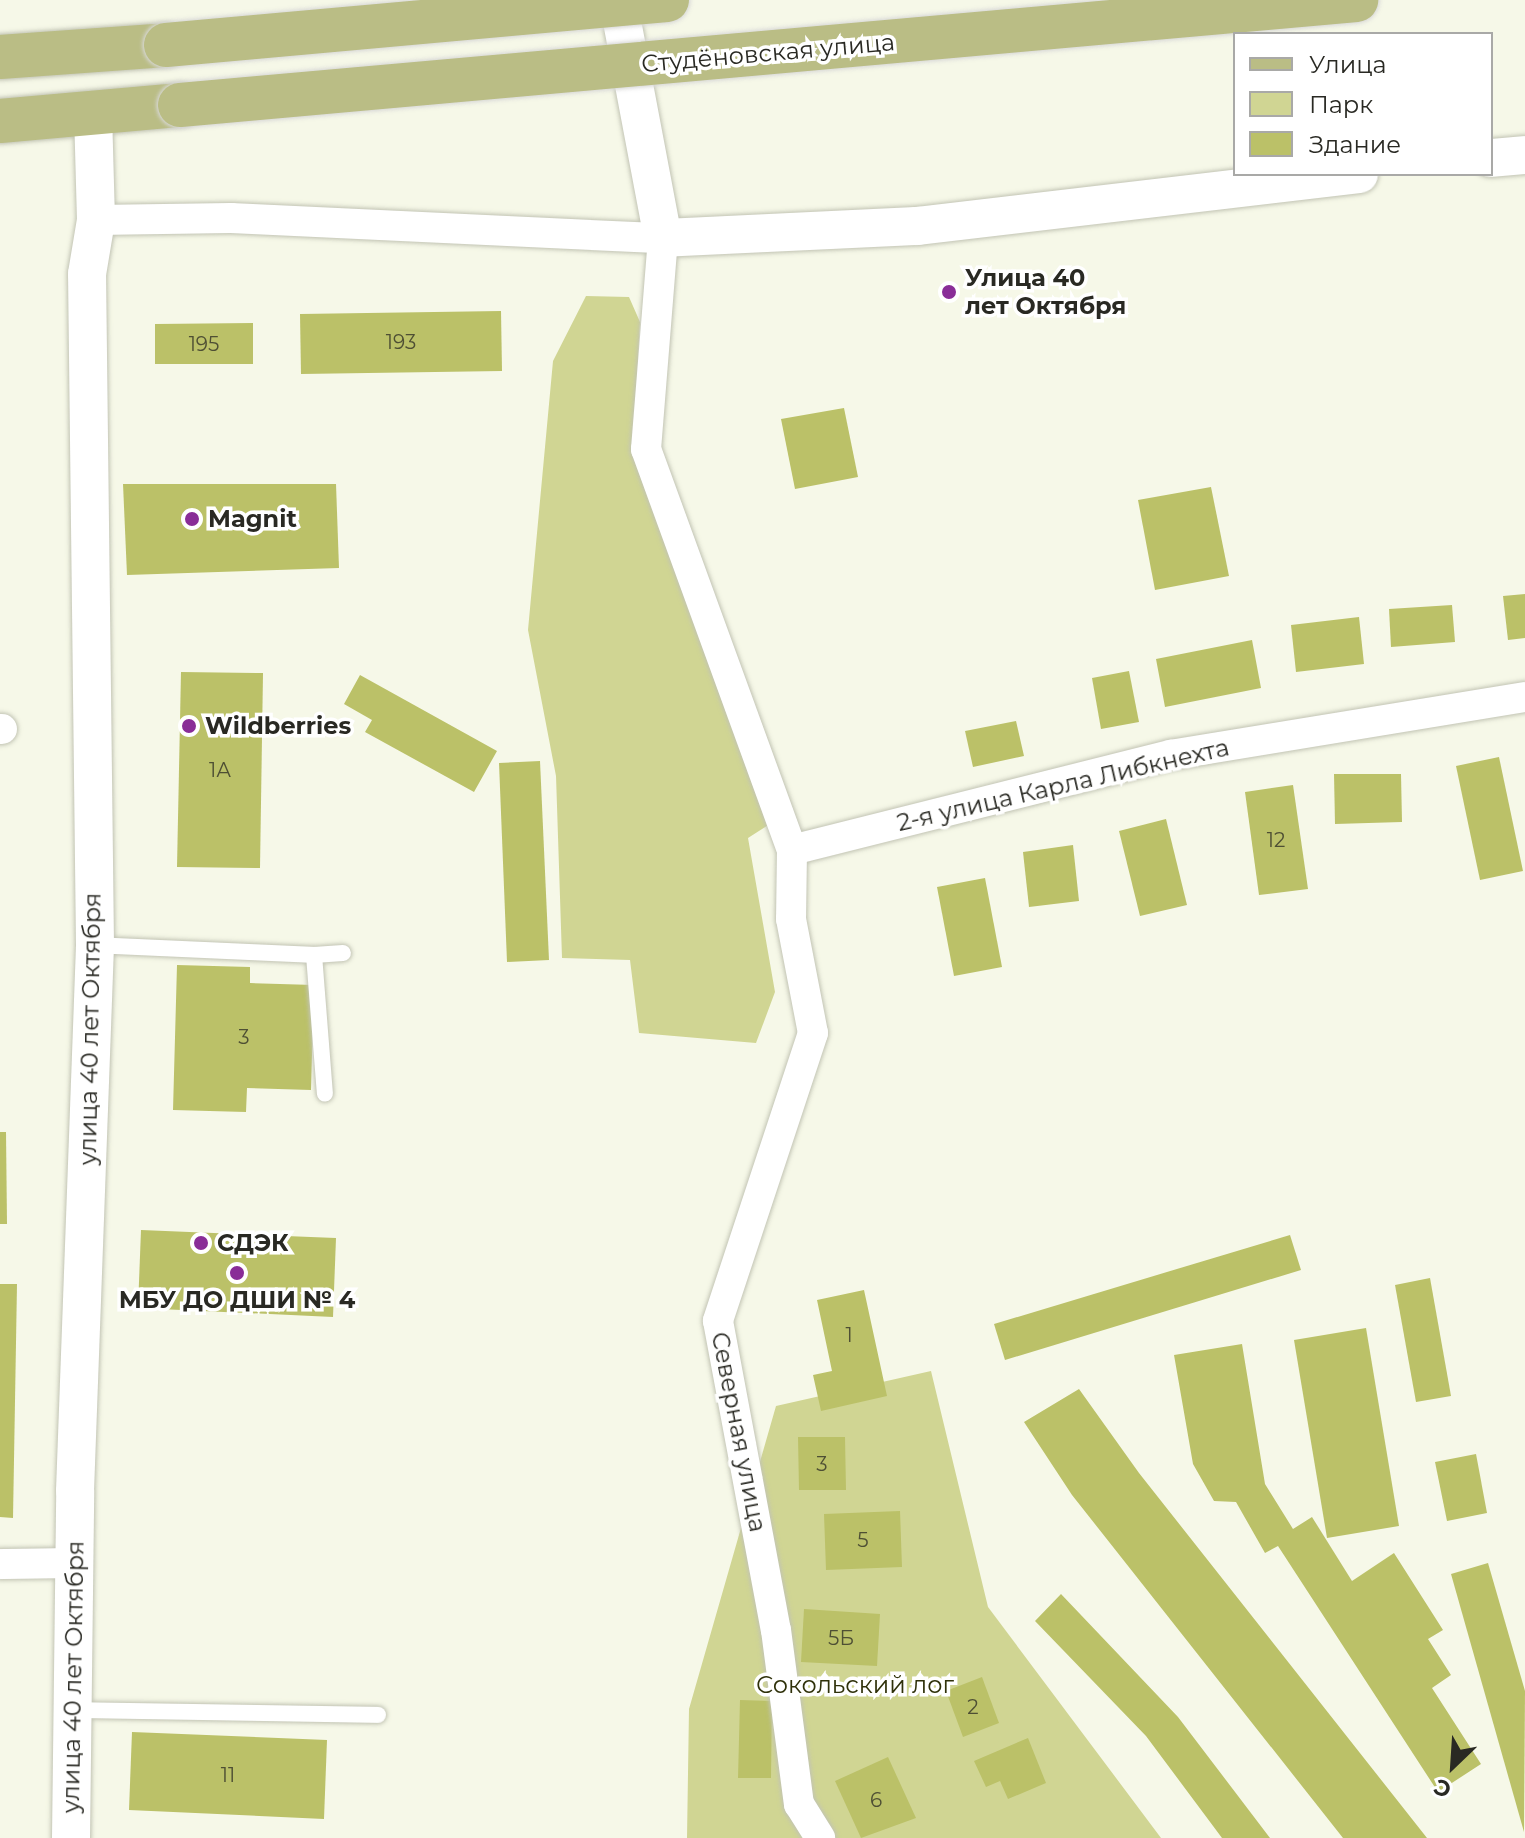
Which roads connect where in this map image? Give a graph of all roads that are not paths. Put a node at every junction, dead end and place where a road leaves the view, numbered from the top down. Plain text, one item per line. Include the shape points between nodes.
1 (618, 0) edge
2 (667, 0) edge
3 (1356, 0) edge
4 (0, 57) edge
5 (93, 115) junction
6 (0, 121) edge
7 (1525, 155) edge
8 (1493, 158) edge
9 (1342, 176) edge
10 (96, 220) junction
11 (663, 238) junction
12 (1525, 697) edge
13 (792, 850) junction
14 (95, 945) junction
15 (343, 953) dead end
16 (314, 955) junction
17 (325, 1094) dead end
18 (75, 1563) junction
19 (0, 1564) edge
20 (73, 1710) junction
21 (378, 1715) dead end
22 (71, 1838) edge
23 (820, 1838) edge

1 - 11 street
2 - 4 main road, bridge
3 - 5 main road, Студёновская улица, bridge
5 - 6 main road, Студёновская улица
5 - 10 street, улица 40 лет Октября
7 - 8 street
9 - 11 street via 918,226
10 - 11 street via 246,218
10 - 14 street, улица 40 лет Октября via 87,274
11 - 13 street via 646,449
12 - 13 street, 2-я улица Карла Либкнехта via 1171,755
13 - 23 street, Северная улица via 791,919 813,1033 718,1321 776,1630 799,1804
14 - 16 lane
14 - 18 street, улица 40 лет Октября
15 - 16 lane
16 - 17 lane
18 - 19 street
18 - 20 street, улица 40 лет Октября
20 - 21 lane
20 - 22 street, улица 40 лет Октября

